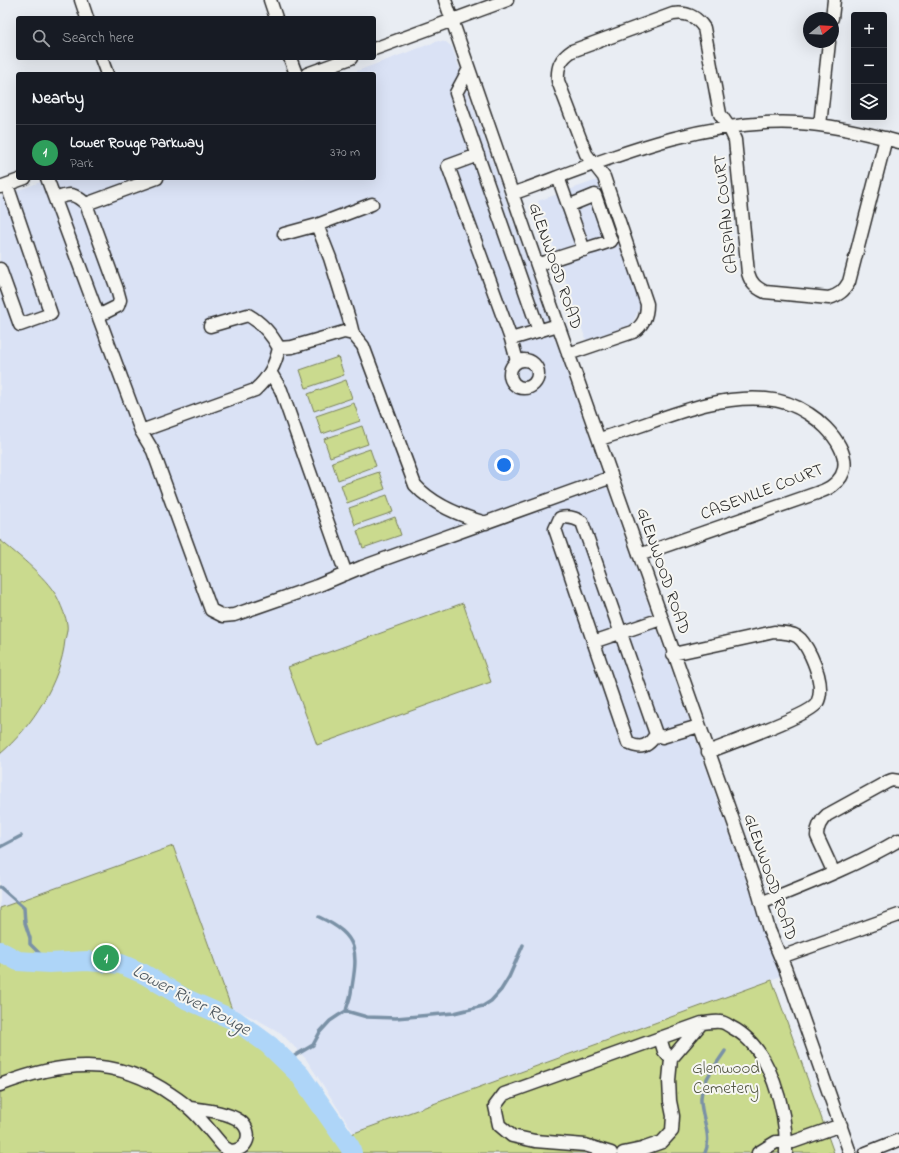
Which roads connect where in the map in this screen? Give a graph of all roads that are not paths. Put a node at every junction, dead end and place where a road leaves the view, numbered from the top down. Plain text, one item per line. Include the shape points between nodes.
1 (81, 0) edge
2 (270, 0) edge
3 (445, 0) edge
4 (507, 0) edge
5 (834, 0) edge
6 (833, 12) edge
7 (86, 16) edge
8 (275, 16) edge
9 (452, 20) junction
10 (376, 48) edge
11 (829, 48) edge
12 (102, 60) edge
13 (291, 60) edge
14 (345, 60) edge
15 (469, 69) junction
16 (106, 72) edge
17 (295, 72) edge
18 (312, 72) edge
19 (820, 125) junction
20 (729, 127) junction
21 (886, 138) junction
22 (899, 142) edge
23 (478, 155) junction
24 (593, 164) junction
25 (558, 177) junction
26 (20, 180) edge
27 (48, 180) edge
28 (152, 180) edge
29 (3, 186) edge
30 (512, 194) junction
31 (55, 199) junction
32 (86, 204) junction
33 (372, 204) dead end
34 (568, 206) junction
35 (317, 225) junction
36 (284, 234) dead end
37 (584, 250) junction
38 (537, 265) junction
39 (0, 269) edge
40 (98, 316) junction
41 (558, 325) junction
42 (210, 326) dead end
43 (539, 331) junction
44 (353, 334) junction
45 (511, 340) junction
46 (279, 348) junction
47 (568, 354) junction
48 (517, 361) dead end
49 (270, 372) junction
50 (141, 431) junction
51 (599, 439) junction
52 (612, 477) junction
53 (486, 523) junction
54 (639, 555) junction
55 (346, 574) junction
56 (661, 619) junction
57 (620, 634) junction
58 (593, 642) junction
59 (673, 654) junction
60 (699, 726) junction
61 (656, 734) junction
62 (708, 752) junction
63 (899, 781) edge
64 (898, 842) edge
65 (834, 874) junction
66 (761, 904) junction
67 (899, 915) edge
68 (781, 957) junction
69 (702, 1023) junction
70 (660, 1038) junction
71 (671, 1059) junction
72 (0, 1085) edge
73 (190, 1108) junction
74 (841, 1125) junction
75 (899, 1140) edge
76 (786, 1147) edge
77 (611, 1153) edge
78 (622, 1153) edge
79 (758, 1153) edge
80 (850, 1153) edge
81 (866, 1153) edge

1 - 7 street
2 - 8 street
3 - 9 street, GLENWOOD ROAD
4 - 9 street
5 - 6 street
9 - 10 street
9 - 15 street, GLENWOOD ROAD
11 - 19 street
12 - 16 street
13 - 17 street
14 - 18 street
15 - 23 street via 456,94
15 - 30 street, GLENWOOD ROAD
19 - 20 street via 758,123
19 - 21 street
20 - 21 street, CASPIAN COURT via 735,140 748,273 751,281 765,292 829,298 840,294 849,282
20 - 24 street via 710,129 656,143
20 - 24 street, CASPIAN COURT via 720,114 704,28 691,15 673,14 572,51 560,62 557,71 558,81 586,154
21 - 22 street
23 - 43 street
23 - 45 street via 448,166
24 - 25 street
24 - 47 street, CASPIAN COURT via 604,177 644,293 647,313 642,324 633,332
25 - 30 street
25 - 34 street
26 - 29 street
27 - 31 street
28 - 32 street
29 - 39 street via 16,214 51,314 20,325
30 - 38 street, GLENWOOD ROAD
31 - 32 street via 65,195 77,195
31 - 40 street
32 - 40 street via 120,300 118,306
33 - 35 street
34 - 37 street
34 - 37 street via 595,195 611,241
35 - 36 street
35 - 44 street
37 - 38 street
38 - 41 street, GLENWOOD ROAD
40 - 50 street
41 - 43 street
41 - 47 street, GLENWOOD ROAD
42 - 46 street via 248,315 272,335
43 - 45 street
44 - 46 street via 344,332 292,347
44 - 53 street via 363,346 414,486 448,509
45 - 48 street
46 - 49 street
47 - 51 street, GLENWOOD ROAD
49 - 50 street via 255,390
49 - 55 street via 281,390
50 - 55 street via 153,451 211,610 223,616 234,615
51 - 52 street, GLENWOOD ROAD
51 - 54 street, CASEVILLE COURT via 719,401 767,399 795,406 810,414 828,429 841,447 844,457 843,471 834,485
52 - 53 street
52 - 54 street, GLENWOOD ROAD
53 - 55 street
54 - 56 street, GLENWOOD ROAD
56 - 57 street
56 - 59 street, GLENWOOD ROAD
57 - 58 street
57 - 58 street via 582,522 568,516 560,518 555,529
57 - 61 street
58 - 61 street via 628,743 636,747 646,745
59 - 60 street, GLENWOOD ROAD
59 - 62 street via 774,632 788,632 798,636 812,659 818,677 820,696 816,705 797,717
60 - 61 street via 662,737
60 - 62 street, GLENWOOD ROAD
62 - 66 street, GLENWOOD ROAD
63 - 65 street via 887,782 823,819 816,836
64 - 65 street
65 - 66 street
66 - 68 street, GLENWOOD ROAD
67 - 68 street
68 - 74 street, GLENWOOD ROAD
69 - 70 street
69 - 71 street
69 - 76 street via 720,1022 739,1031 756,1047 770,1072 780,1100
70 - 71 street via 664,1051
70 - 77 street via 504,1094 495,1106 499,1125 512,1136 535,1141 585,1145
71 - 78 street via 668,1080 673,1116 672,1131 662,1142 642,1150
72 - 73 street via 60,1068 100,1066 131,1073 156,1084
73 - 73 street via 220,1113 240,1121 246,1128 246,1144 242,1148 230,1151
74 - 76 street via 793,1142
74 - 80 street, GLENWOOD ROAD
75 - 81 street
76 - 79 street via 776,1142

